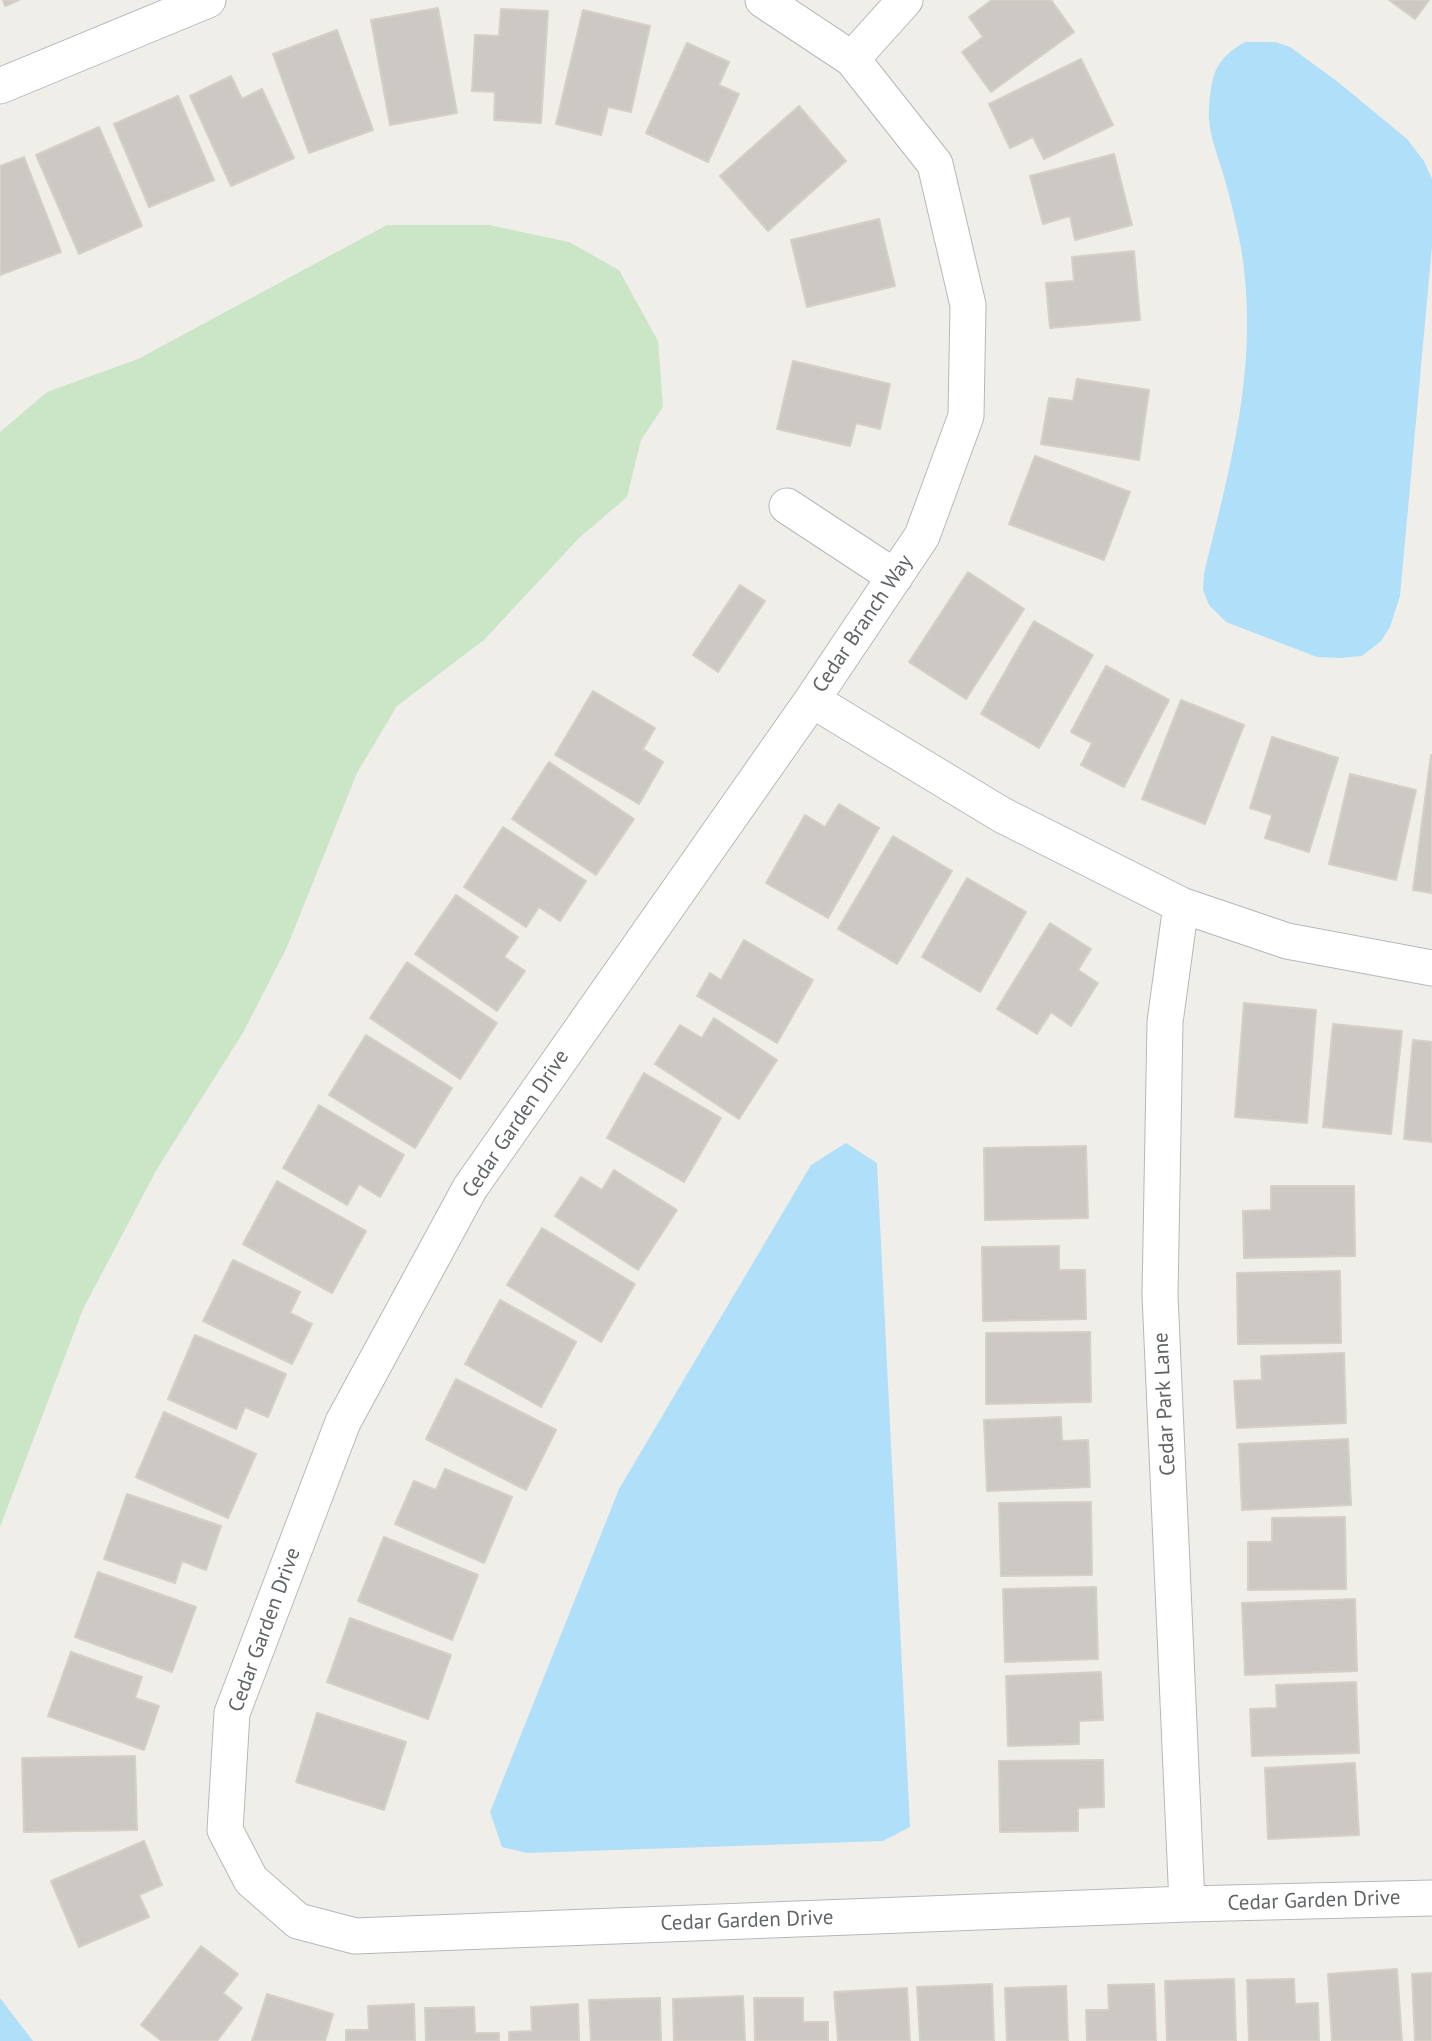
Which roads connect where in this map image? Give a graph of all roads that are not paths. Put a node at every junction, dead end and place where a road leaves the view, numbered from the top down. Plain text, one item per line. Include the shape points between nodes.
1 (208, 0) edge
2 (762, 0) edge
3 (905, 0) edge
4 (852, 59) junction
5 (0, 86) edge
6 (787, 506) dead end
7 (895, 577) junction
8 (812, 699) junction
9 (1181, 905) junction
10 (1432, 968) edge
11 (1432, 1898) edge
12 (1187, 1904) junction

1 - 5 street
2 - 4 street, Cedar Branch Way
3 - 4 street
4 - 7 street, Cedar Branch Way via 934,164 968,305 966,416 922,536
6 - 7 street
7 - 8 street, Cedar Branch Way
8 - 9 street, Cedar Branch Way via 1002,815
8 - 12 street, Cedar Garden Drive via 470,1188 343,1422 232,1713 225,1830 251,1880 298,1921 355,1936
9 - 10 street, Cedar Branch Way via 1287,941
9 - 12 street, Cedar Park Lane via 1165,1022 1160,1295
11 - 12 street, Cedar Garden Drive

